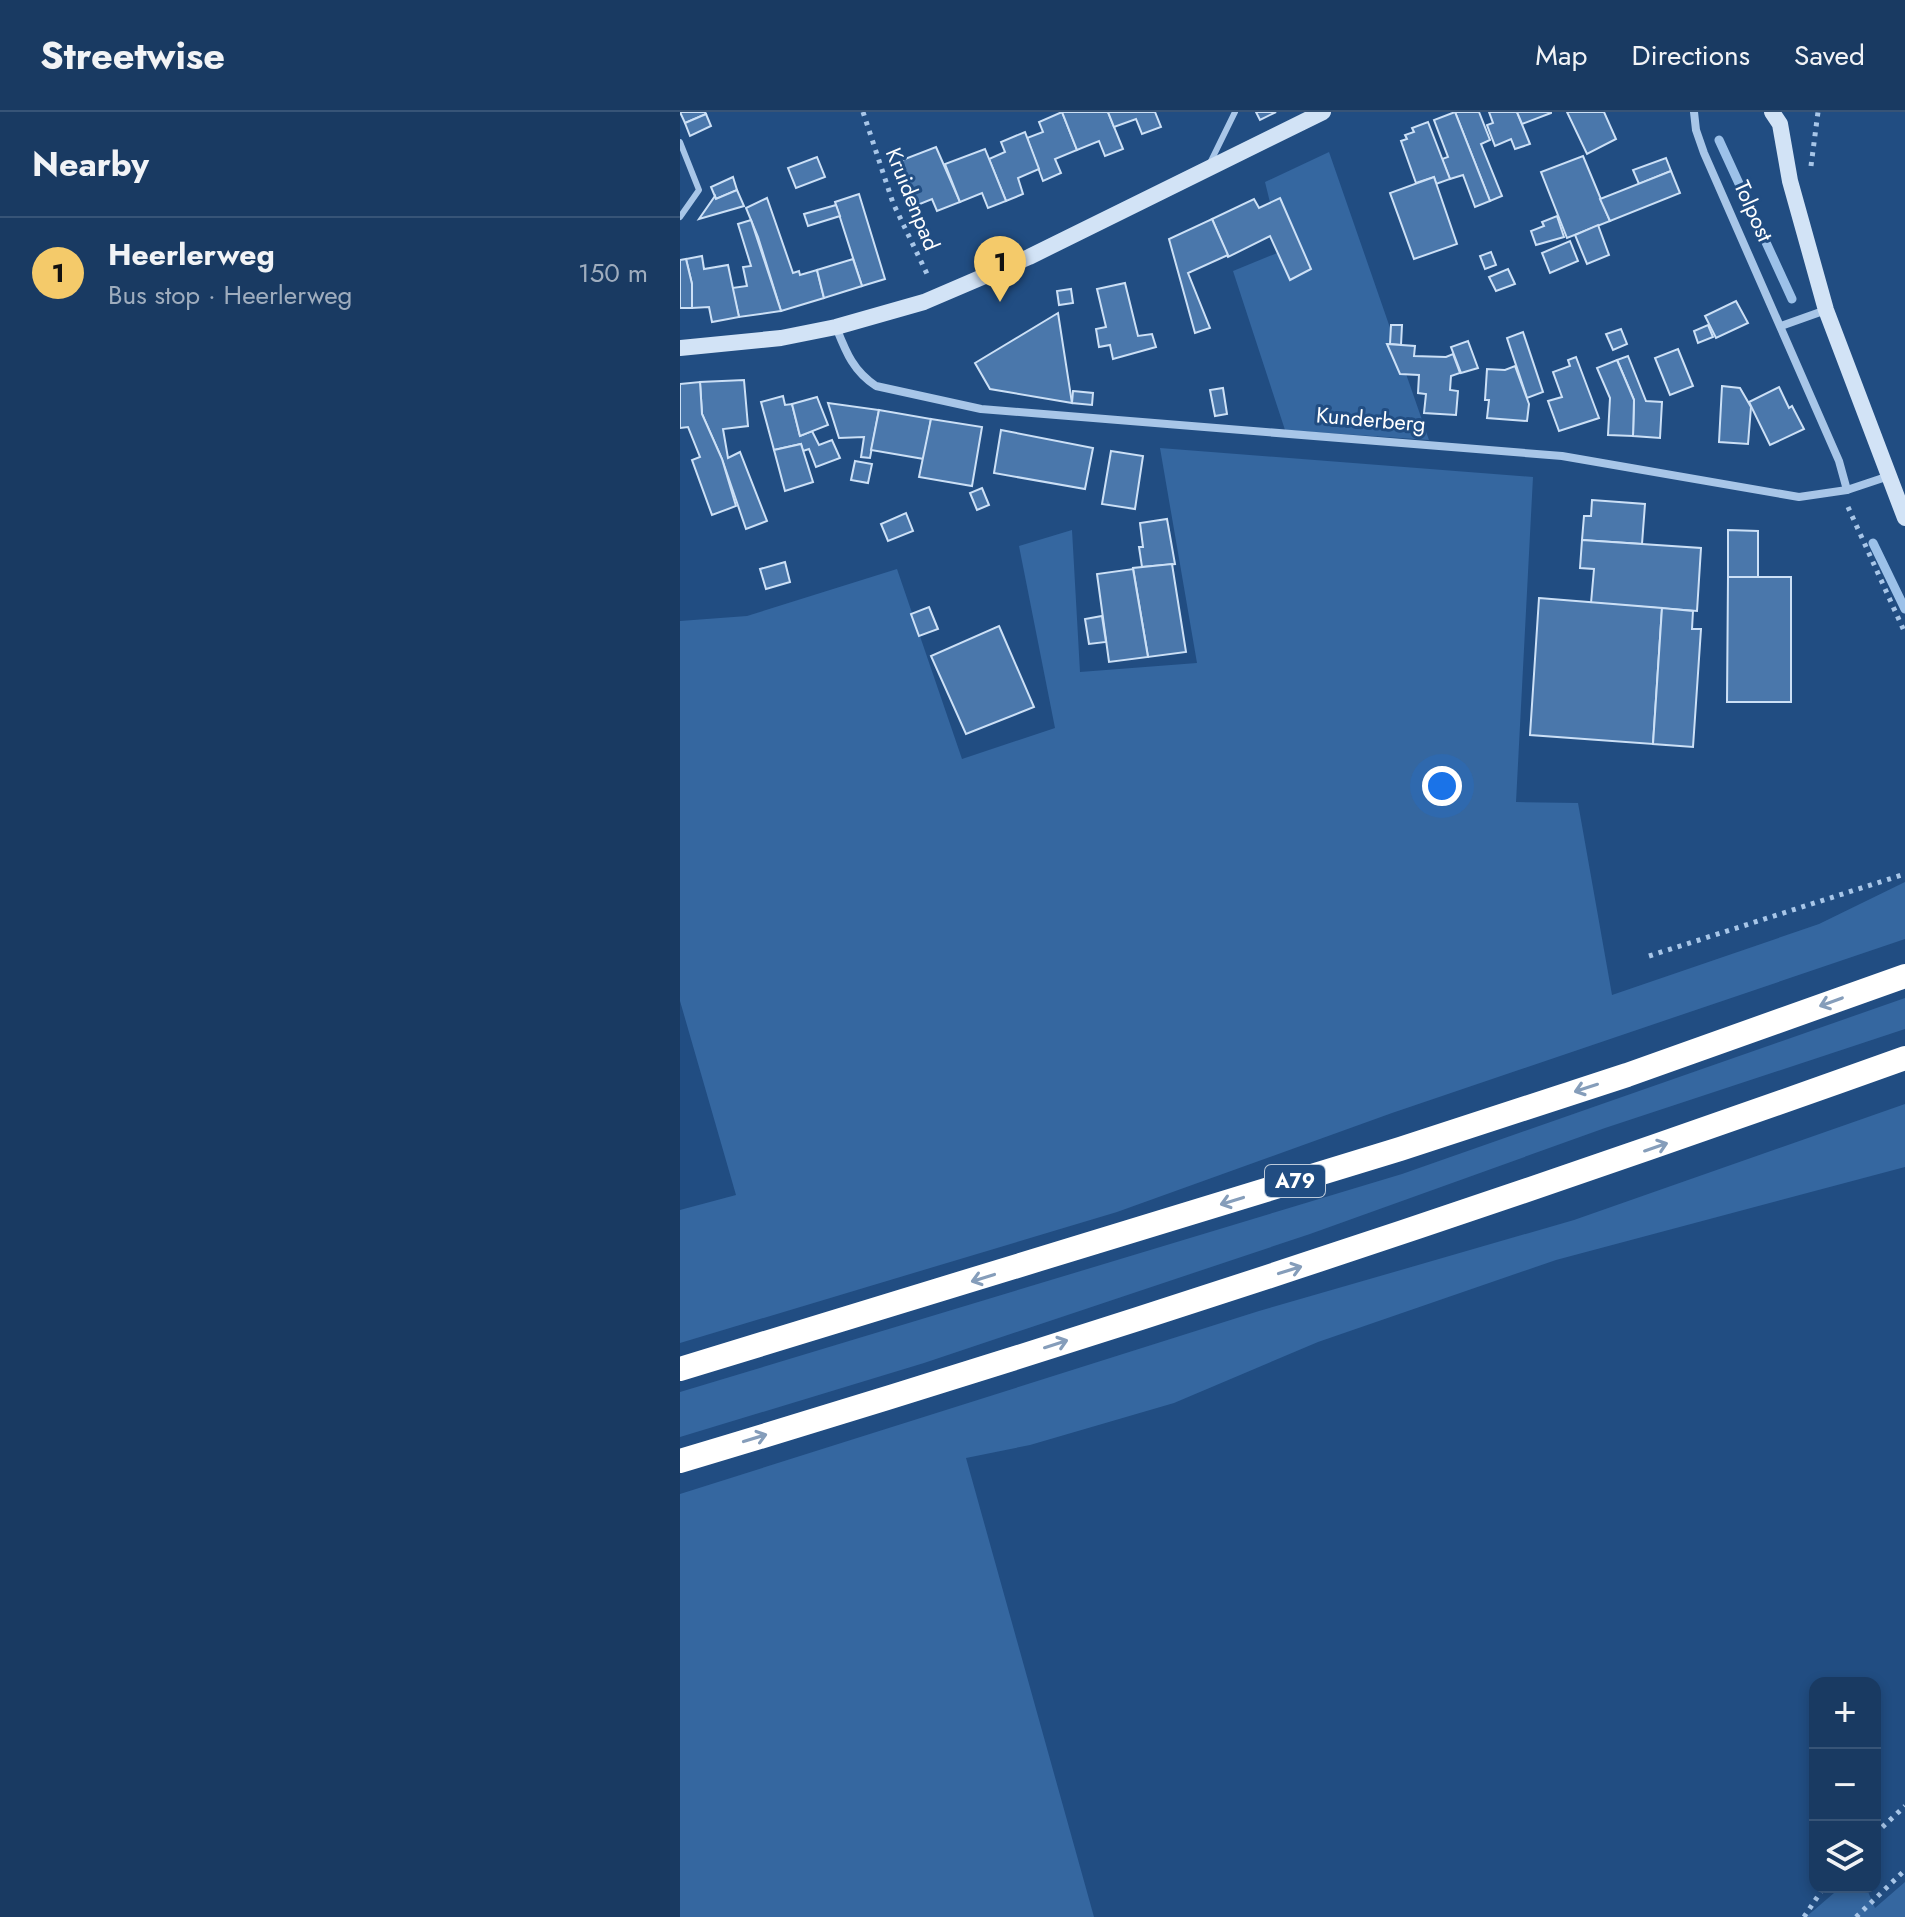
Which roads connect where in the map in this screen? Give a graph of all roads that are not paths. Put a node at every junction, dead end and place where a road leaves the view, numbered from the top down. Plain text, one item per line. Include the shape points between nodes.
1 (1235, 112) edge
2 (1323, 112) edge
3 (1694, 112) edge
4 (1779, 116) edge
5 (680, 142) edge
6 (1207, 170) junction
7 (680, 217) edge
8 (1826, 310) junction
9 (1781, 326) junction
10 (836, 327) junction
11 (680, 348) edge
12 (1889, 476) junction
13 (1847, 490) junction
14 (1905, 518) edge
15 (1905, 976) edge
16 (1905, 1058) edge
17 (680, 1369) edge
18 (680, 1461) edge

1 - 6 lane
2 - 6 main road
3 - 9 street, Tolpost via 1704,153
4 - 8 main road, Tolpost via 1790,181
5 - 7 lane via 699,190
6 - 10 main road via 996,273
8 - 9 street
8 - 12 main road, Tolpost
9 - 13 street, Tolpost
10 - 11 main road
10 - 13 street, Kunderberg via 851,363 876,386 981,409 1562,456 1799,497
12 - 13 street, Kunderberg
12 - 14 main road
15 -> 17 highway, A79 via 1400,1149
18 -> 16 highway via 1315,1262

